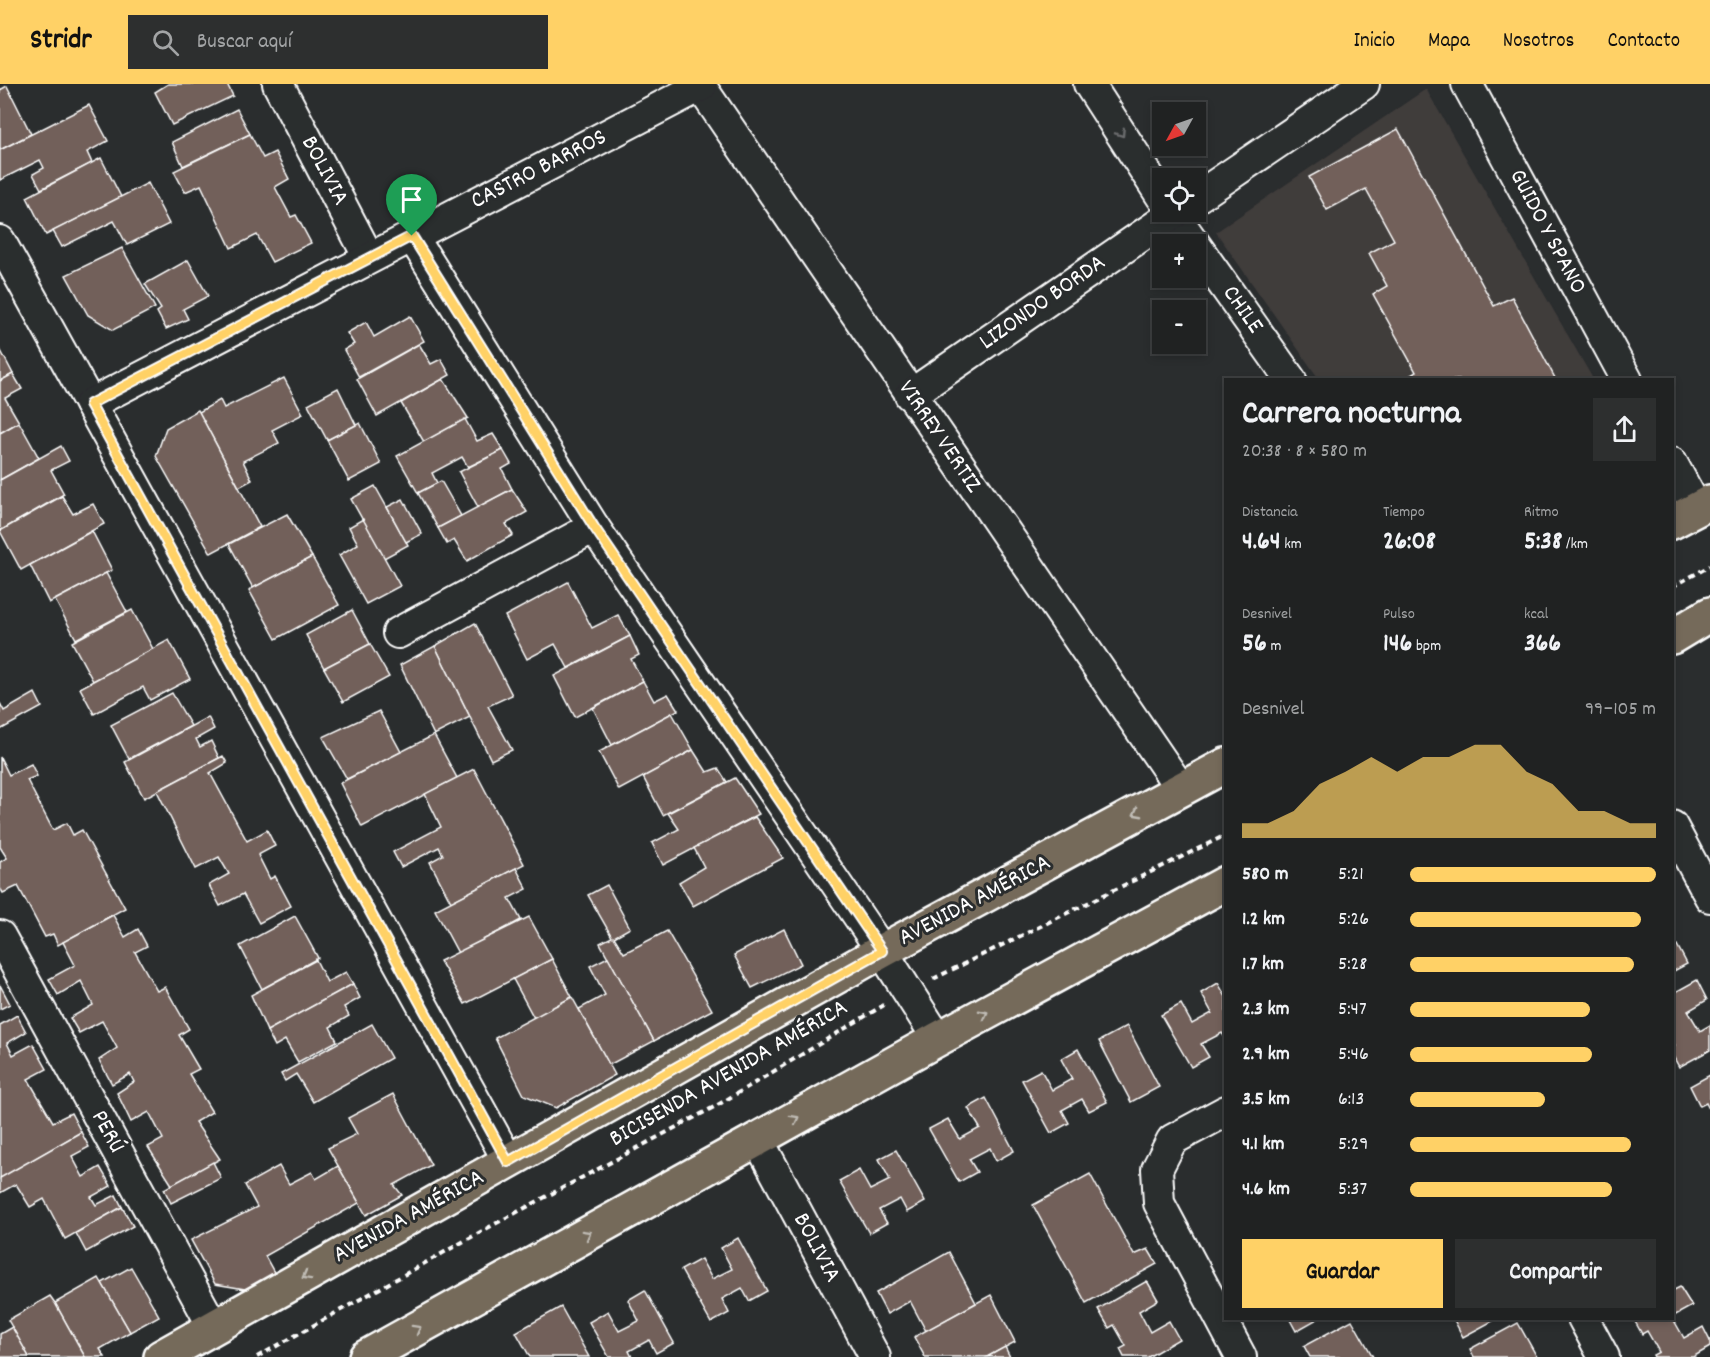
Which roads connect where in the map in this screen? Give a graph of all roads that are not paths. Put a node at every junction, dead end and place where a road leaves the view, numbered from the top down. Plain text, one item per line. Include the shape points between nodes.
1 (279, 84) edge
2 (1089, 84) edge
3 (1364, 84) edge
4 (1467, 84) edge
5 (700, 85) edge
6 (1152, 172) edge
7 (1206, 187) edge
8 (1153, 222) edge
9 (1187, 222) edge
10 (412, 236) junction
11 (0, 241) edge
12 (369, 258) junction
13 (1290, 378) edge
14 (1627, 378) edge
15 (910, 395) junction
16 (90, 404) junction
17 (1674, 468) edge
18 (1693, 511) edge
19 (594, 527) junction
20 (1710, 614) edge
21 (398, 633) dead end
22 (1674, 636) edge
23 (1224, 766) edge
24 (1181, 789) junction
25 (1674, 830) edge
26 (1224, 884) edge
27 (1710, 897) edge
28 (0, 936) edge
29 (882, 951) junction
30 (938, 1039) junction
31 (1224, 1112) edge
32 (758, 1140) junction
33 (508, 1162) junction
34 (1584, 1320) edge
35 (214, 1328) junction
36 (161, 1357) edge
37 (366, 1357) edge
38 (875, 1357) edge
39 (1241, 1357) edge
40 (1604, 1357) edge

1 - 12 street, BOLIVIA
2 -> 6 street, CHILE
3 - 7 street, LIZONDO BORDA
4 - 14 street, GUIDO Y SPANO
5 - 10 street, CASTRO BARROS
5 - 15 street, VIRREY VERTIZ
8 - 15 street, LIZONDO BORDA
9 - 13 street, CHILE
10 - 12 street, CASTRO BARROS
10 - 19 street
11 - 16 street
12 - 16 street, CASTRO BARROS
15 - 24 street, VIRREY VERTIZ
16 - 33 street
17 - 18 street
19 - 21 street
19 - 29 street
20 - 22 main road
23 - 24 main road, AVENIDA AMÉRICA
24 -> 29 main road, AVENIDA AMÉRICA
25 - 27 street
30 -> 26 main road
28 - 35 street, PERÚ
29 - 30 street
29 - 33 main road, AVENIDA AMÉRICA
32 -> 30 main road
31 - 39 street via 1172,1140 1157,1169 1159,1203
37 -> 32 main road
32 - 38 street, BOLIVIA
33 -> 35 main road, AVENIDA AMÉRICA
34 - 40 street
35 - 36 main road, AVENIDA AMÉRICA

